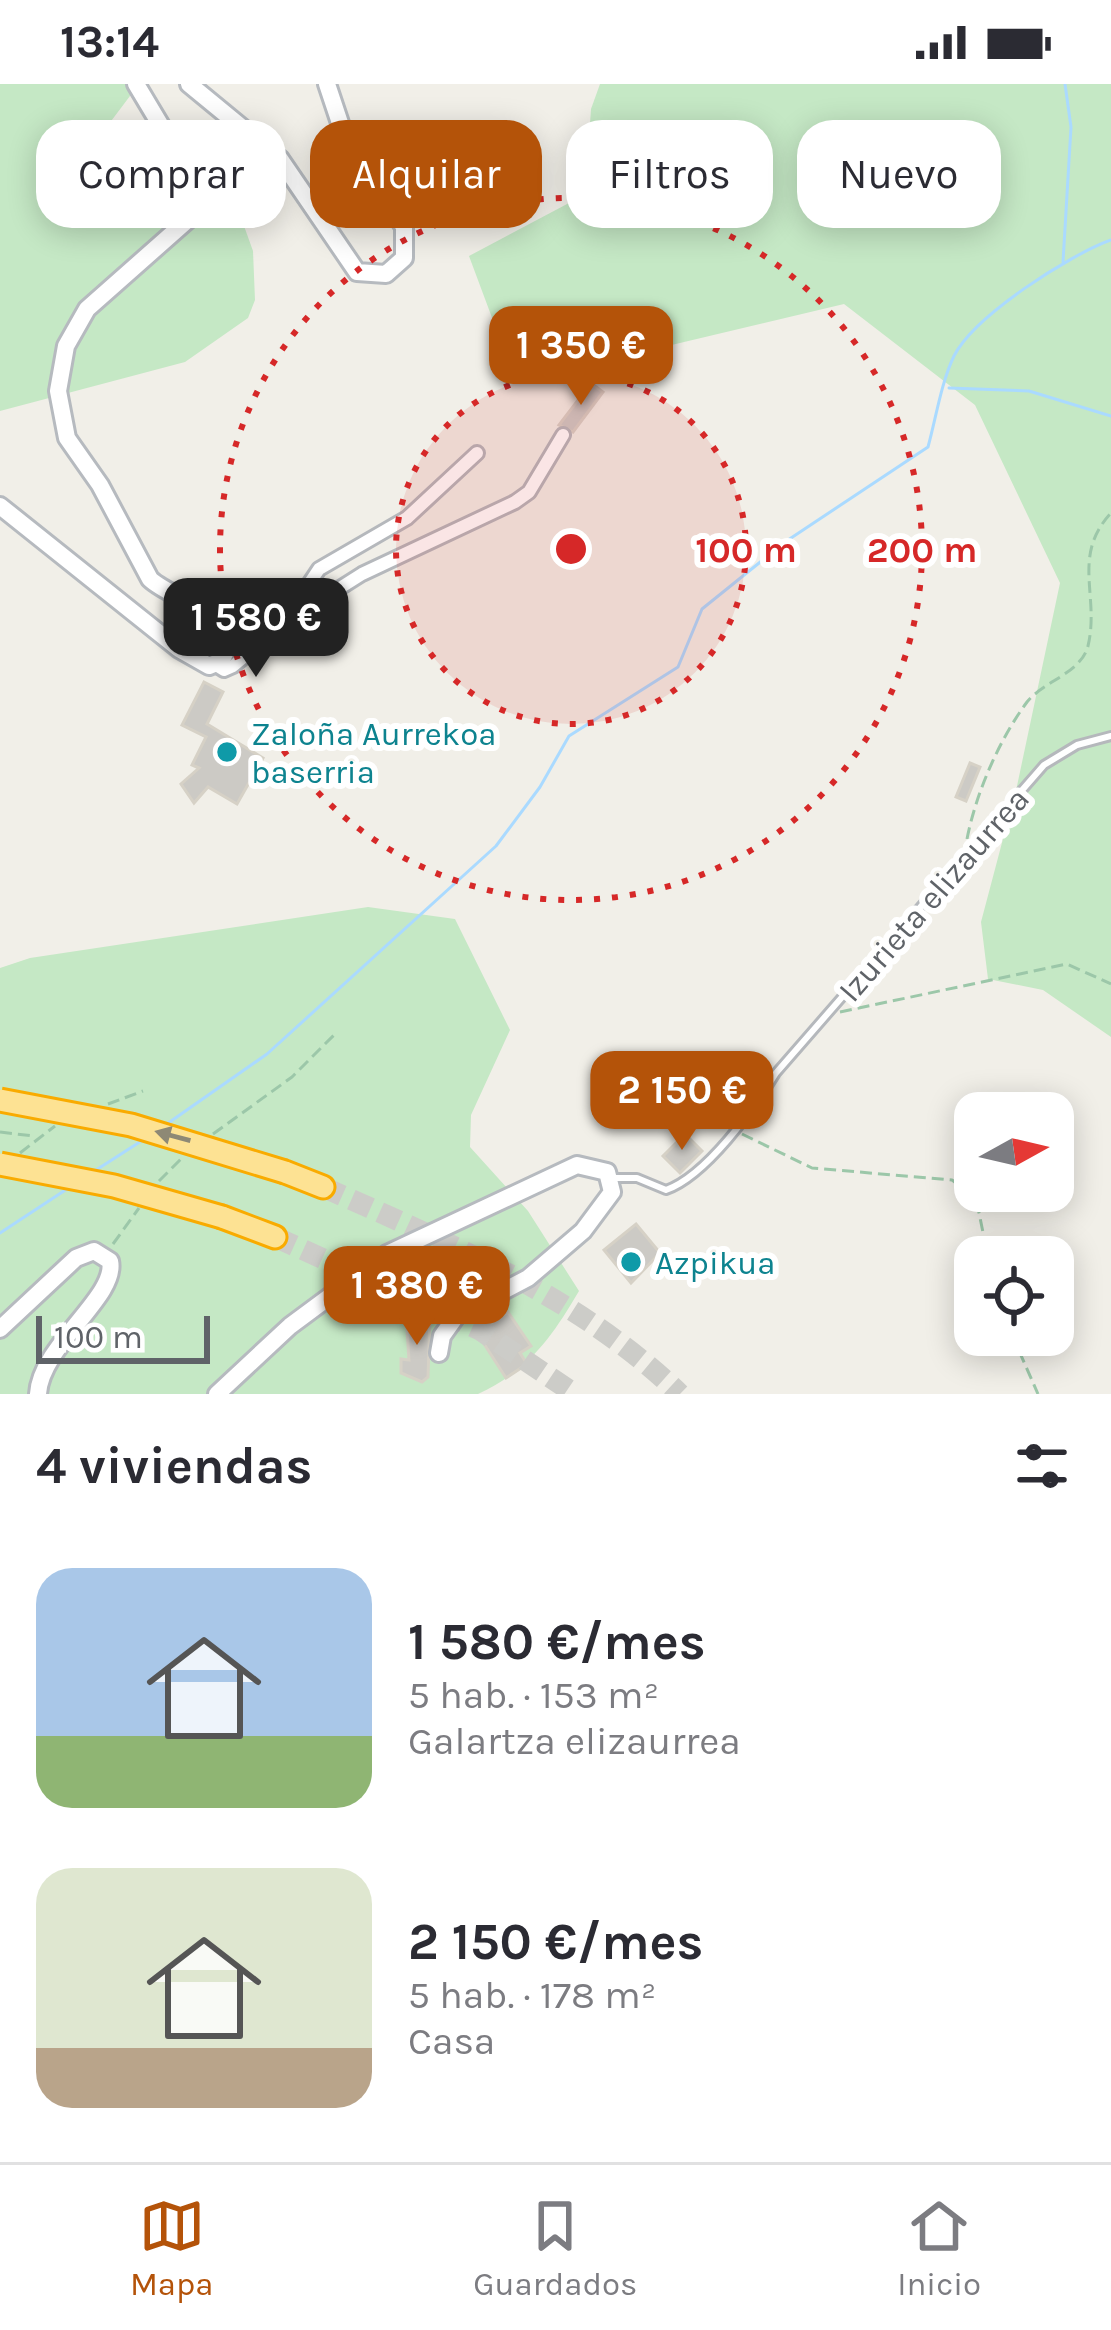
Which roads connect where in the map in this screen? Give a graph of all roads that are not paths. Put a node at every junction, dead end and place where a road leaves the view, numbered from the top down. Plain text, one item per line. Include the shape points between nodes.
1 (136, 84) edge
2 (189, 84) edge
3 (327, 84) edge
4 (563, 435) dead end
5 (477, 453) dead end
6 (0, 506) edge
7 (283, 624) junction
8 (215, 665) junction
9 (1111, 736) edge
10 (0, 1100) edge
11 (9, 1160) edge
12 (610, 1178) junction
13 (323, 1187) tunnel mouth
14 (275, 1237) tunnel mouth
15 (0, 1329) edge
16 (440, 1353) dead end
17 (38, 1394) edge
18 (217, 1394) edge

1 - 8 street via 191,176 191,217 74,327 62,361 60,423 150,579 226,628 229,646
2 - 3 street via 280,159 357,272 386,274 404,258 404,227 344,135
4 - 7 street via 515,502 362,574
5 - 7 street via 407,518 319,569
6 - 8 street via 179,650
7 - 8 street via 233,666
9 - 12 lane, Izurieta elizaurrea via 1045,765 776,1073 737,1130 670,1190
13 -> 10 highway, bridge via 131,1125
11 - 14 highway, bridge
12 - 16 street via 607,1203 584,1232 528,1278 457,1315
12 - 18 street via 598,1166 578,1165 387,1254
15 - 17 street via 76,1258 94,1251 110,1261 110,1279 60,1340

